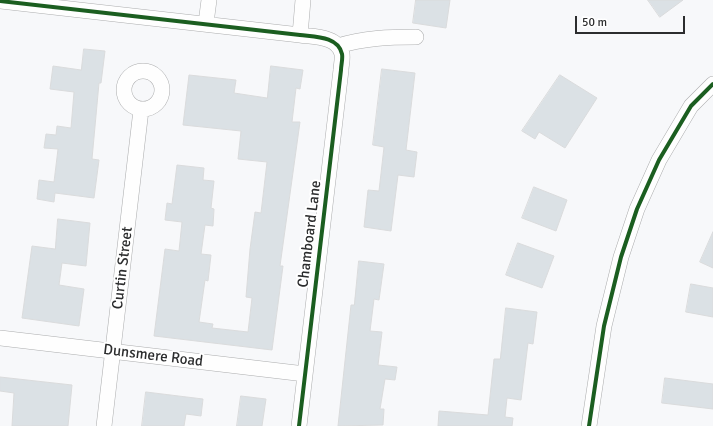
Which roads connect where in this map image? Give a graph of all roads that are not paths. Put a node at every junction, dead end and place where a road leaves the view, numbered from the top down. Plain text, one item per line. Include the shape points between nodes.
1 (209, 0) edge
2 (303, 0) edge
3 (0, 1) edge
4 (206, 23) junction
5 (300, 35) junction
6 (416, 37) dead end
7 (338, 46) junction
8 (713, 84) edge
9 (141, 110) dead end
10 (0, 338) edge
11 (113, 352) junction
12 (305, 374) junction
13 (104, 426) edge
14 (300, 426) edge
15 (589, 426) edge

1 - 4 street
2 - 5 street
3 - 4 street
4 - 5 street
5 - 7 street via 329,39
6 - 7 street via 357,40
7 - 12 street, Chamboard Lane via 342,54 341,70
8 - 15 street via 687,112 658,160 637,209 621,257 604,326
9 - 11 street, Curtin Street
10 - 11 street, Dunsmere Road
11 - 12 street, Dunsmere Road
11 - 13 street, Curtin Street
12 - 14 street, Chamboard Lane

